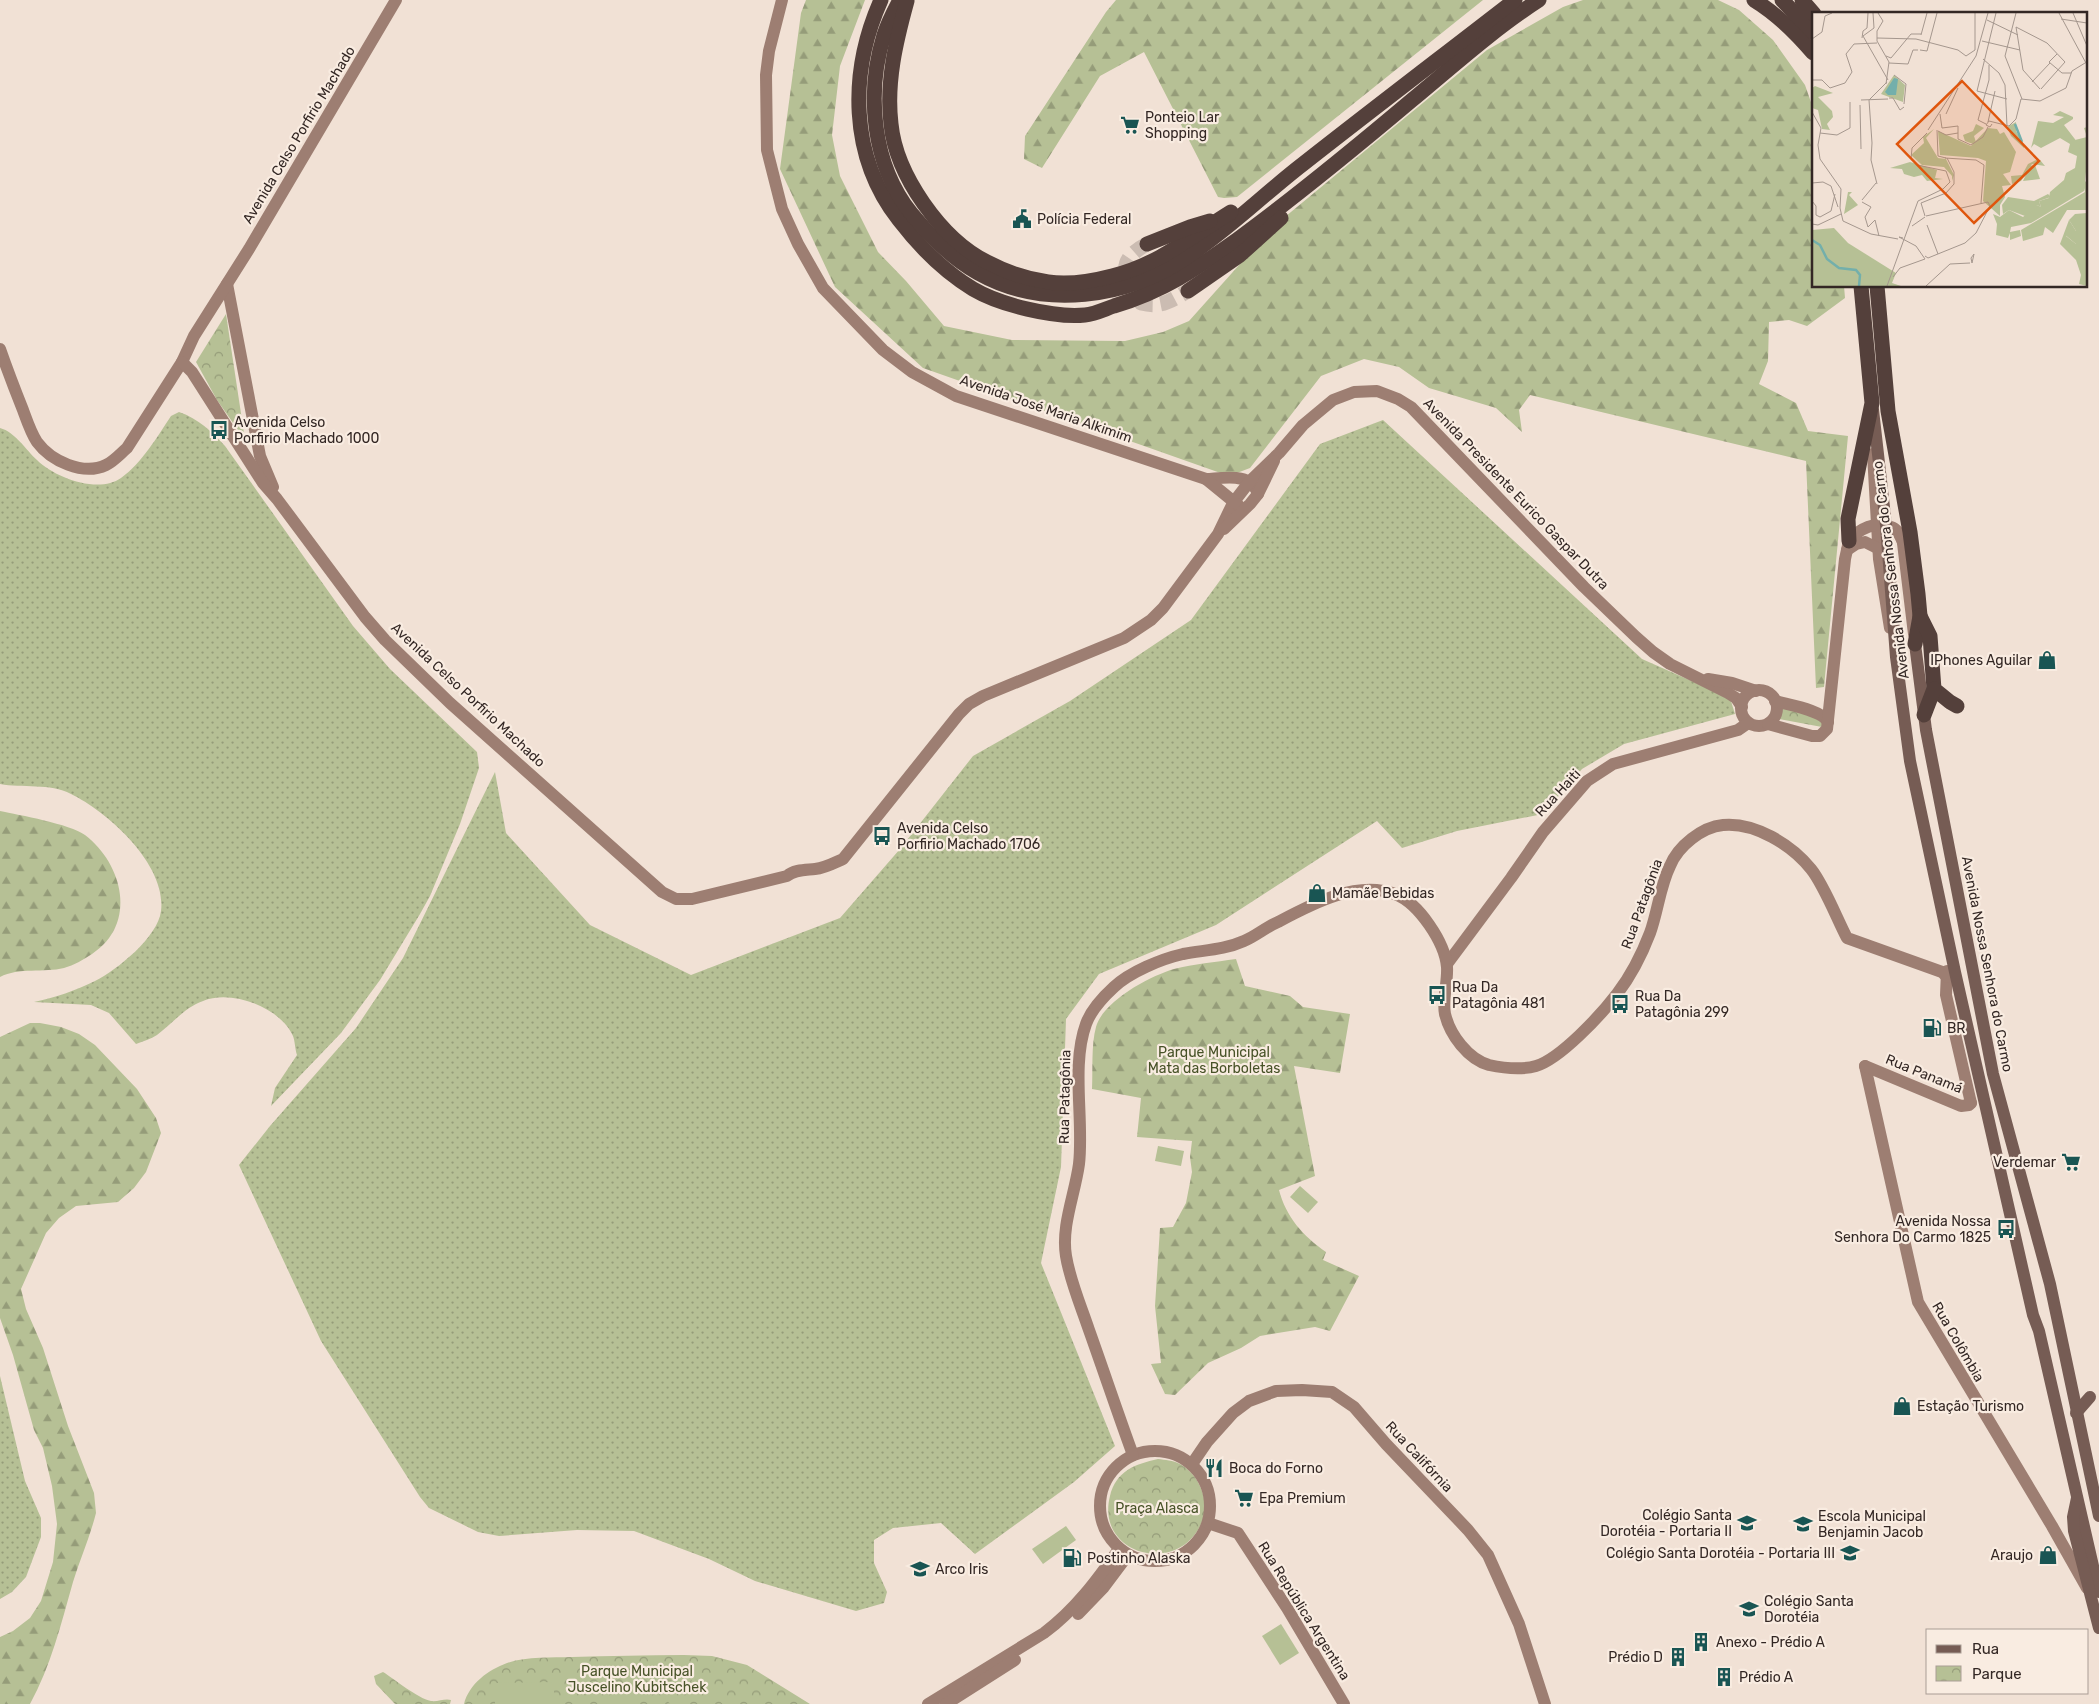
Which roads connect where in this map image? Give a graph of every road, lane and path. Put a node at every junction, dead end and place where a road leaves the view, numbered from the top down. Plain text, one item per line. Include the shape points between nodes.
1 (396, 0) edge
2 (782, 0) edge
3 (881, 0) edge
4 (900, 0) edge
5 (908, 0) edge
6 (1515, 0) edge
7 (1539, 0) edge
8 (1754, 0) edge
9 (1782, 0) edge
10 (1802, 0) edge
11 (1812, 12) edge
12 (1812, 31) edge
13 (1812, 53) edge
14 (1326, 173) junction
15 (1277, 184) junction
16 (1221, 218) junction
17 (1147, 244) tunnel mouth
18 (227, 284) junction
19 (1861, 288) edge
20 (1877, 288) edge
21 (1188, 291) tunnel mouth
22 (0, 349) edge
23 (182, 362) junction
24 (1872, 403) junction
25 (1888, 411) junction
26 (1279, 453) junction
27 (1206, 479) junction
28 (1250, 481) junction
29 (1258, 494) junction
30 (277, 499) junction
31 (1233, 503) junction
32 (1250, 504) junction
33 (1881, 525) junction
34 (1218, 534) junction
35 (1903, 542) junction
36 (1848, 545) junction
37 (1878, 549) junction
38 (1910, 603) junction
39 (1889, 608) junction
40 (1920, 616) junction
41 (1915, 644) junction
42 (1702, 679) junction
43 (1934, 689) junction
44 (1756, 691) junction
45 (1830, 694) junction
46 (1775, 701) junction
47 (1957, 706) dead end
48 (1742, 707) junction
49 (1816, 712) junction
50 (1924, 715) junction
51 (1828, 722) junction
52 (1748, 723) junction
53 (1768, 724) junction
54 (662, 892) joint
55 (1948, 939) junction
56 (1947, 962) junction
57 (1447, 964) junction
58 (1936, 970) junction
59 (1947, 977) junction
60 (1866, 1066) joint
61 (1971, 1103) junction
62 (1986, 1105) junction
63 (2090, 1397) dead end
64 (2076, 1413) junction
65 (2085, 1452) junction
66 (1133, 1455) junction
67 (1192, 1464) junction
68 (2099, 1485) edge
69 (2099, 1517) edge
70 (1208, 1523) junction
71 (2052, 1526) junction
72 (2079, 1526) junction
73 (1123, 1552) junction
74 (2095, 1593) edge
75 (2099, 1605) edge
76 (2099, 1628) edge
77 (928, 1704) edge
78 (946, 1704) edge
79 (1344, 1704) edge
80 (1545, 1704) edge

1 - 18 street, Avenida Celso Porfirio Machado
2 - 27 street, Avenida José Maria Alkimim via 766,75 767,150 782,209 823,288 883,350 912,372 956,396
3 - 14 highway via 869,27 858,93 860,130 866,157 876,185 912,237 974,290 1021,308 1051,314 1087,315 1131,301 1167,286 1208,260
4 - 15 highway via 884,34 877,68 875,126 882,154 891,181 914,216 936,240 978,273 1013,288 1038,293 1078,296 1122,288 1187,258
5 - 16 highway via 891,71 891,124 895,147 917,195 958,242 986,262 1020,276 1050,282 1079,282 1135,270 1167,255
6 - 15 highway
7 - 14 highway via 1467,54
8 - 13 highway via 1787,25
9 - 12 highway
10 - 11 highway
14 - 21 highway via 1240,255
15 - 16 highway
16 - 17 highway
18 - 23 street, Avenida Celso Porfirio Machado via 194,336
18 - 30 street, Avenida Celso Porfirio Machado via 260,456
19 - 24 highway
20 - 25 highway
22 - 23 street via 38,444 62,463 74,467 105,466 127,448
23 - 30 street, Avenida Celso Porfirio Machado via 192,372 263,483
24 - 33 main road
24 - 36 highway via 1848,519
25 - 35 street, Avenida Nossa Senhora do Carmo
25 - 40 highway via 1910,532
26 - 28 street, Avenida Presidente Eurico Gaspar Dutra
26 - 29 street, Avenida Presidente Eurico Gaspar Dutra
26 - 42 street, Avenida Presidente Eurico Gaspar Dutra via 1303,425 1333,400 1354,392 1376,392 1398,399 1424,418 1584,587 1636,637 1670,664
27 - 28 street, Avenida José Maria Alkimim via 1241,478
27 - 31 street, Avenida José Maria Alkimim
28 - 29 street
28 - 31 street, Avenida Presidente Eurico Gaspar Dutra
29 - 32 street, Avenida Presidente Eurico Gaspar Dutra
30 - 54 street, Avenida Celso Porfirio Machado via 385,640 450,703
31 - 32 street via 1240,507
31 - 34 street, Avenida Presidente Eurico Gaspar Dutra
32 - 34 street, Avenida Presidente Eurico Gaspar Dutra
33 - 35 street via 1892,527
33 - 36 street via 1859,531
33 - 37 street, Avenida Nossa Senhora do Carmo
33 - 39 main road
34 - 54 street, Avenida Presidente Eurico Gaspar Dutra via 1163,608 1140,629 969,704 843,859 792,878 787,876 692,899 676,899
35 - 38 street, Avenida Nossa Senhora do Carmo
36 - 37 street via 1865,542
36 - 45 street
37 - 39 street, Avenida Nossa Senhora do Carmo
38 - 39 street via 1905,608
38 - 41 street, Avenida Nossa Senhora do Carmo
39 - 55 main road, Avenida Nossa Senhora do Carmo via 1910,760
40 - 41 highway
40 - 43 highway via 1932,646
41 - 50 main road, Avenida Nossa Senhora do Carmo
42 - 44 street, Avenida Presidente Eurico Gaspar Dutra via 1726,681
42 - 48 street, Avenida Presidente Eurico Gaspar Dutra via 1736,698
43 - 47 highway
43 - 50 highway
44 - 46 street via 1767,692
44 - 48 street via 1746,697
45 - 49 street
45 - 51 street
46 - 49 street
46 - 53 street via 1777,711
48 - 52 street
49 - 51 street
50 - 64 main road, Avenida Nossa Senhora do Carmo via 1993,1074 2050,1284
51 - 53 street via 1825,731 1816,737
52 - 53 street
52 - 57 street, Rua Haiti via 1738,730 1613,764 1587,781 1543,832
55 - 56 street, Avenida Nossa Senhora do Carmo
55 - 62 main road, Avenida Nossa Senhora do Carmo
56 - 58 street
56 - 59 street, Avenida Nossa Senhora do Carmo
57 - 58 street, Rua Patagônia via 1445,1013 1453,1033 1467,1052 1485,1064 1509,1068 1537,1066 1561,1051 1596,1019 1619,992 1650,933 1669,866 1680,849 1694,837 1722,825 1762,832 1790,848 1812,870 1847,938
57 - 66 street, Rua Patagônia via 1426,918 1414,905 1398,895 1375,888 1353,890 1278,921 1244,941 1158,962 1117,984 1093,1009 1080,1048 1079,1162 1067,1222 1065,1252
58 - 59 street
59 - 61 street, Avenida Nossa Senhora do Carmo via 1946,995
60 - 61 street, Rua Panamá via 1961,1106
60 - 71 street, Rua Colômbia via 1918,1302
61 - 62 street
62 - 72 main road, Avenida Nossa Senhora do Carmo via 2078,1493 2073,1517
63 - 64 main road
64 - 65 main road, Avenida Nossa Senhora do Carmo
65 - 68 main road
65 - 69 main road, Avenida Nossa Senhora do Carmo
66 - 67 street via 1148,1451 1164,1452
66 - 73 street via 1110,1474 1099,1501 1104,1529
67 - 70 street via 1208,1492
67 - 80 street, Rua Califórnia via 1233,1413 1249,1401 1276,1391 1332,1392 1354,1407 1488,1555 1519,1624
69 - 72 main road
70 - 73 street via 1189,1550 1175,1558 1143,1561
70 - 79 street, Rua República Argentina via 1238,1533
71 - 72 street via 2062,1534 2069,1534
71 - 74 street, Rua Colômbia
72 - 74 main road
73 - 77 street via 1060,1621
73 - 78 street via 1104,1587 1065,1626
74 - 75 main road via 2092,1599
74 - 76 main road

